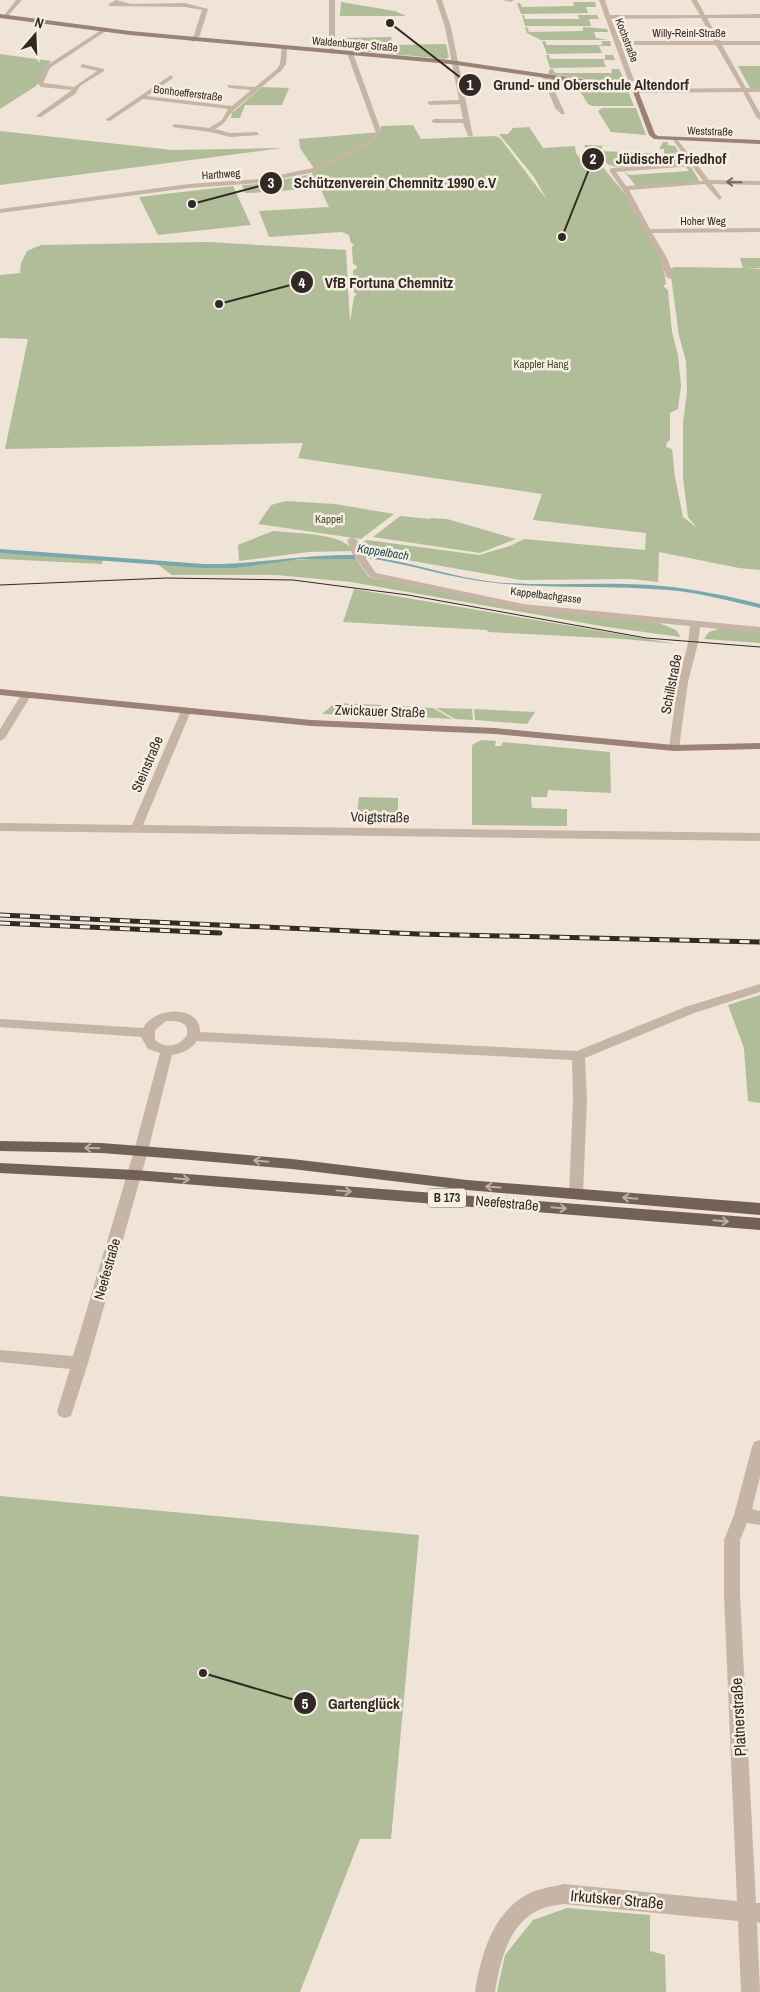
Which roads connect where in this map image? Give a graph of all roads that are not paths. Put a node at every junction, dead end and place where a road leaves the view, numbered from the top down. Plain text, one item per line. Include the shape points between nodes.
1 (18, 0) edge
2 (332, 0) edge
3 (438, 0) edge
4 (505, 0) edge
5 (511, 0) edge
6 (602, 0) edge
7 (694, 0) edge
8 (129, 5) dead end
9 (704, 16) junction
10 (760, 16) edge
11 (2, 17) edge
12 (607, 17) junction
13 (103, 31) junction
14 (193, 40) junction
15 (619, 43) junction
16 (718, 43) junction
17 (760, 43) edge
18 (284, 48) junction
19 (332, 52) junction
20 (350, 53) junction
21 (456, 62) junction
22 (82, 66) dead end
23 (171, 76) dead end
24 (545, 76) junction
25 (229, 86) dead end
26 (631, 87) junction
27 (75, 89) junction
28 (256, 89) junction
29 (745, 90) junction
30 (760, 90) edge
31 (141, 97) junction
32 (463, 102) junction
33 (430, 103) dead end
34 (233, 108) junction
35 (563, 113) dead end
36 (39, 116) dead end
37 (760, 118) edge
38 (108, 120) dead end
39 (465, 120) junction
40 (434, 121) dead end
41 (174, 126) dead end
42 (210, 130) junction
43 (257, 134) dead end
44 (471, 136) dead end
45 (659, 139) joint
46 (676, 140) junction
47 (760, 142) edge
48 (694, 164) junction
49 (709, 182) junction
50 (760, 182) edge
51 (624, 188) junction
52 (719, 198) dead end
53 (0, 210) edge
54 (760, 230) edge
55 (647, 231) junction
56 (670, 277) dead end
57 (352, 540) dead end
58 (695, 625) junction
59 (760, 630) edge
60 (0, 692) edge
61 (28, 694) junction
62 (186, 711) junction
63 (0, 738) edge
64 (760, 746) edge
65 (674, 748) junction
66 (0, 828) edge
67 (136, 829) junction
68 (760, 837) edge
69 (760, 988) edge
70 (0, 1024) edge
71 (147, 1032) junction
72 (195, 1036) junction
73 (167, 1050) junction
74 (578, 1056) junction
75 (0, 1146) edge
76 (141, 1151) junction
77 (0, 1168) edge
78 (134, 1175) junction
79 (576, 1194) junction
80 (760, 1210) edge
81 (760, 1224) edge
82 (0, 1356) edge
83 (80, 1363) junction
84 (65, 1411) dead end
85 (760, 1447) edge
86 (742, 1515) junction
87 (760, 1518) edge
88 (754, 1912) edge
89 (485, 1992) edge
90 (751, 1992) edge

1 - 11 street
2 - 19 street
3 - 21 street
4 - 5 street
6 - 12 street, Kochstraße
7 - 9 street
8 - 14 street via 205,9 198,35
9 - 10 street
9 - 12 street
9 - 16 street
11 - 13 street, Waldenburger Straße
12 - 15 street, Kochstraße
13 - 14 street, Waldenburger Straße
13 - 27 street via 48,67 40,83
14 - 18 street, Waldenburger Straße
15 - 16 street, Willy-Reinl-Straße
15 - 26 street, Kochstraße via 632,80
16 - 17 street, Willy-Reinl-Straße
16 - 29 street
18 - 19 street, Waldenburger Straße
18 - 28 street, Bonhoefferstraße via 283,64 279,70
19 - 20 street, Waldenburger Straße
20 - 21 street, Waldenburger Straße
20 - 53 street, Harthweg via 379,133 368,143 315,170 260,181 189,186
21 - 24 street, Waldenburger Straße
21 - 32 street
22 - 27 street via 102,70
23 - 31 street, Bonhoefferstraße
24 - 26 street, Waldenburger Straße
24 - 35 street
25 - 28 street, Bonhoefferstraße
26 - 29 street
26 - 45 street, Kochstraße via 652,135
27 - 36 street
28 - 34 street, Bonhoefferstraße
29 - 30 street
29 - 37 street
31 - 34 street, Bonhoefferstraße
31 - 38 street, Bonhoefferstraße
32 - 33 street
32 - 39 street
34 - 42 street, Bonhoefferstraße via 225,121
39 - 40 street
39 - 44 street
41 - 42 street
42 - 43 street via 230,135
45 - 46 street, Weststraße
46 - 47 street, Weststraße
46 - 48 street
48 - 49 street
48 - 51 street via 612,170
50 -> 49 street
49 - 51 street
49 - 52 street
51 - 55 street
54 - 55 street, Hoher Weg
55 - 56 street via 664,258
57 - 58 street, Kappelbachgasse via 373,575 523,606
58 - 59 street, Kappelbachgasse
58 - 65 street, Schillstraße
60 - 61 street, Zwickauer Straße
61 - 62 street, Zwickauer Straße
61 - 63 street
62 - 65 street, Zwickauer Straße via 311,723 495,731
62 - 67 street, Steinstraße
64 - 65 street, Zwickauer Straße
66 - 67 street, Voigtstraße
67 - 68 street, Voigtstraße
69 - 74 street via 713,1000
70 - 71 street
71 - 72 street via 156,1020 176,1016 192,1022
71 - 73 street via 147,1038 154,1046
72 - 73 street via 185,1046
72 - 74 street
73 - 76 street, Neefestraße
74 - 79 street via 580,1100
76 -> 75 main road, Neefestraße / B 173
76 - 78 street, Neefestraße
79 -> 76 main road, Neefestraße / B 173
77 - 78 main road, Neefestraße / B 173
78 -> 81 main road, Neefestraße / B 173
78 - 83 street, Neefestraße
80 -> 79 main road, Neefestraße / B 173
82 - 83 street
83 - 84 street, Neefestraße
85 - 86 street, Platnerstraße
86 - 87 street
86 - 88 street, Platnerstraße via 732,1540 732,1595
88 - 89 street, Irkutsker Straße via 564,1894 537,1900 509,1921 495,1949
88 - 90 street, Platnerstraße

